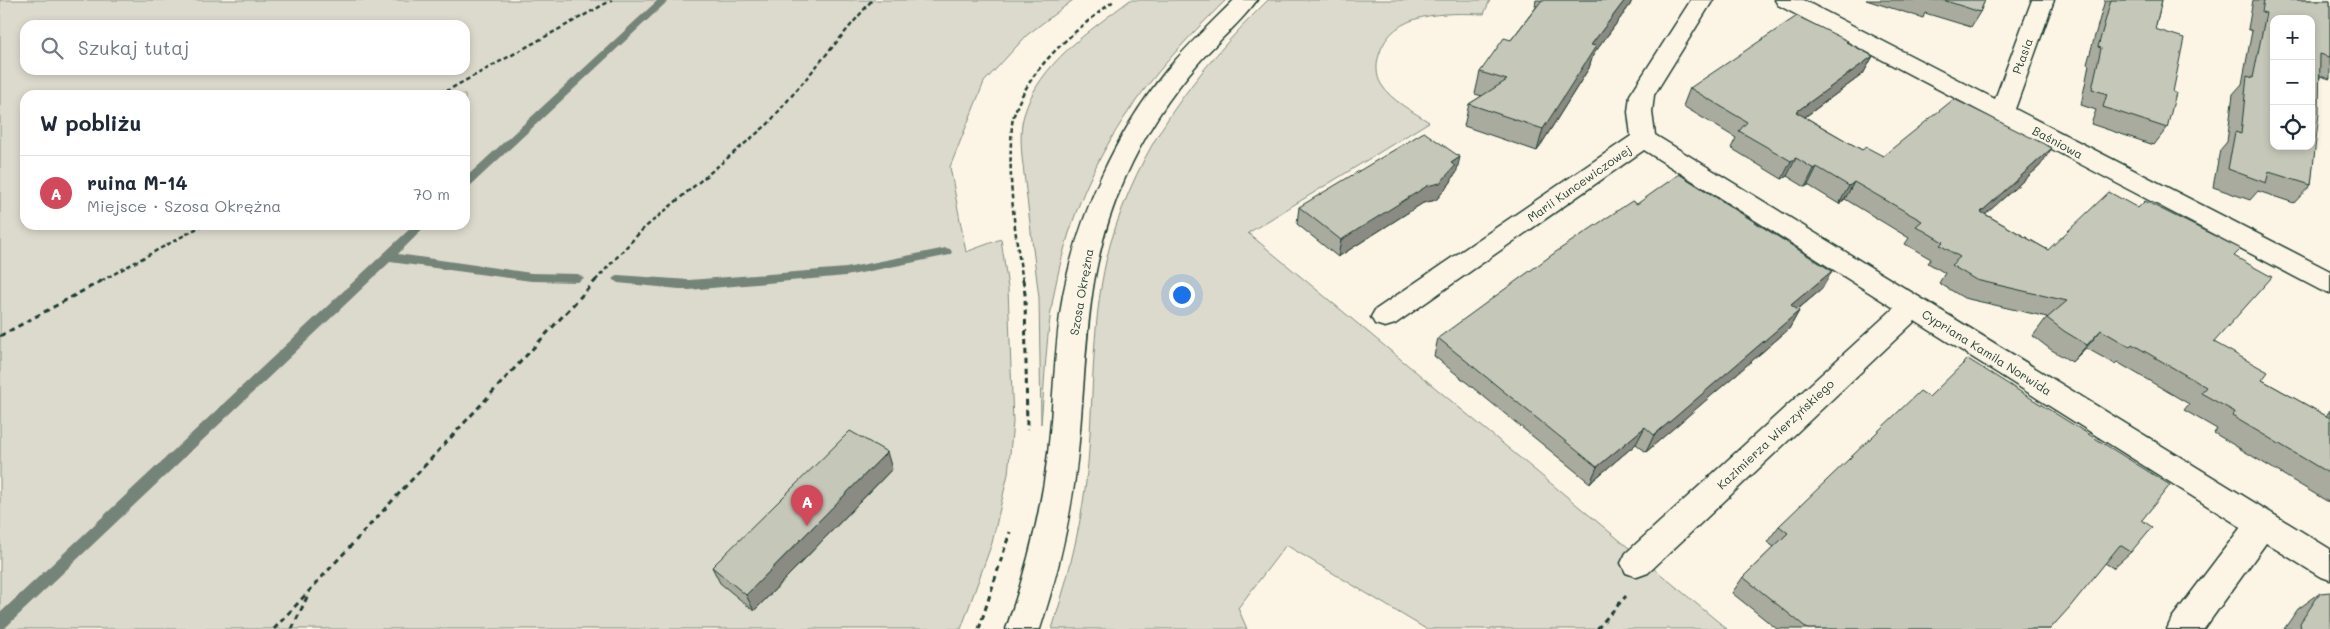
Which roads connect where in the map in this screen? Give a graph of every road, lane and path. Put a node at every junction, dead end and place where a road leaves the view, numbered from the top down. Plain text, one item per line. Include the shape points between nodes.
1 (612, 0) edge
2 (872, 0) edge
3 (1115, 0) edge
4 (1246, 0) edge
5 (1702, 0) edge
6 (1786, 0) edge
7 (2043, 0) edge
8 (448, 90) edge
9 (2002, 113) junction
10 (1644, 139) junction
11 (194, 230) edge
12 (2330, 283) edge
13 (1913, 306) junction
14 (1385, 317) dead end
15 (0, 336) edge
16 (1027, 432) dead end
17 (2262, 524) junction
18 (1012, 525) dead end
19 (1637, 563) dead end
20 (2330, 566) edge
21 (309, 592) junction
22 (274, 629) edge
23 (292, 629) edge
24 (980, 629) edge
25 (1022, 629) edge
26 (2184, 629) edge

1 - 8 path
2 - 21 path via 768,124 642,230
3 - 16 path via 1067,36 1028,84 1013,116 1010,166 1024,294
4 - 25 street, Szosa Okrężna via 1179,71 1151,108 1112,178 1098,214 1077,296 1063,455 1056,497 1038,582
5 - 10 street, Marii Kuncewiczowej via 1642,95 1639,104
6 - 9 street, Baśniowa
7 - 9 street, Ptasia
9 - 12 street, Baśniowa
10 - 13 street, Cypriana Kamila Norwida
10 - 14 street, Marii Kuncewiczowej
11 - 15 path
13 - 17 street, Cypriana Kamila Norwida
13 - 19 street, Kazimierza Wierzyńskiego
17 - 20 street, Cypriana Kamila Norwida
17 - 26 street
18 - 24 path
21 - 22 path
21 - 23 path

